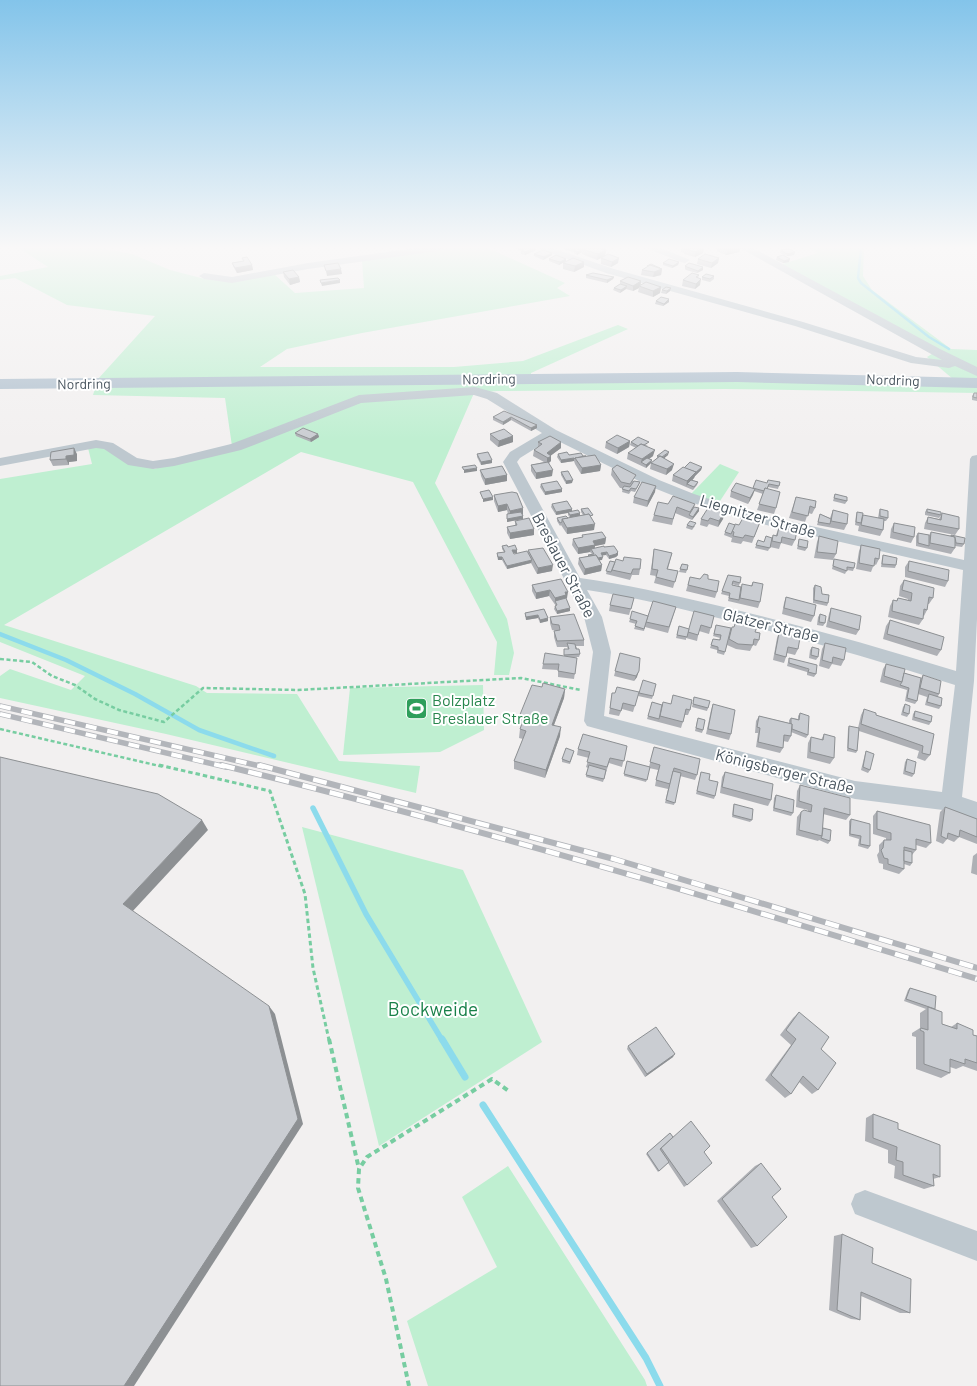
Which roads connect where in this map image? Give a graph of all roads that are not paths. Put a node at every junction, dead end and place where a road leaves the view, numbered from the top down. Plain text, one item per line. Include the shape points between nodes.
1 (759, 313) edge
2 (865, 313) edge
3 (956, 362) junction
4 (977, 372) edge
5 (977, 383) edge
6 (0, 384) edge
7 (551, 433) junction
8 (977, 459) edge
9 (0, 462) edge
10 (974, 566) edge
11 (574, 583) junction
12 (965, 681) junction
13 (594, 721) joint
14 (951, 802) junction
15 (977, 811) edge
16 (865, 1204) dead end
17 (977, 1246) edge

1 - 3 street via 915,360
2 - 3 street
3 - 4 street
5 - 6 main road, Nordring via 737,377
7 - 9 street, Liegnitzer Straße via 492,396 475,391 359,399 236,447 174,462 153,465 132,462 108,446 96,444
7 - 10 street, Liegnitzer Straße via 654,483 750,518
7 - 11 street, Breslauer Straße via 515,455 510,462
8 - 10 street
10 - 12 street
11 - 12 street, Glatzer Straße via 620,589 769,624
11 - 13 street, Breslauer Straße via 593,617 602,652
12 - 14 street
13 - 14 street, Königsberger Straße via 855,790
14 - 15 street, Königsberger Straße
16 - 17 street

